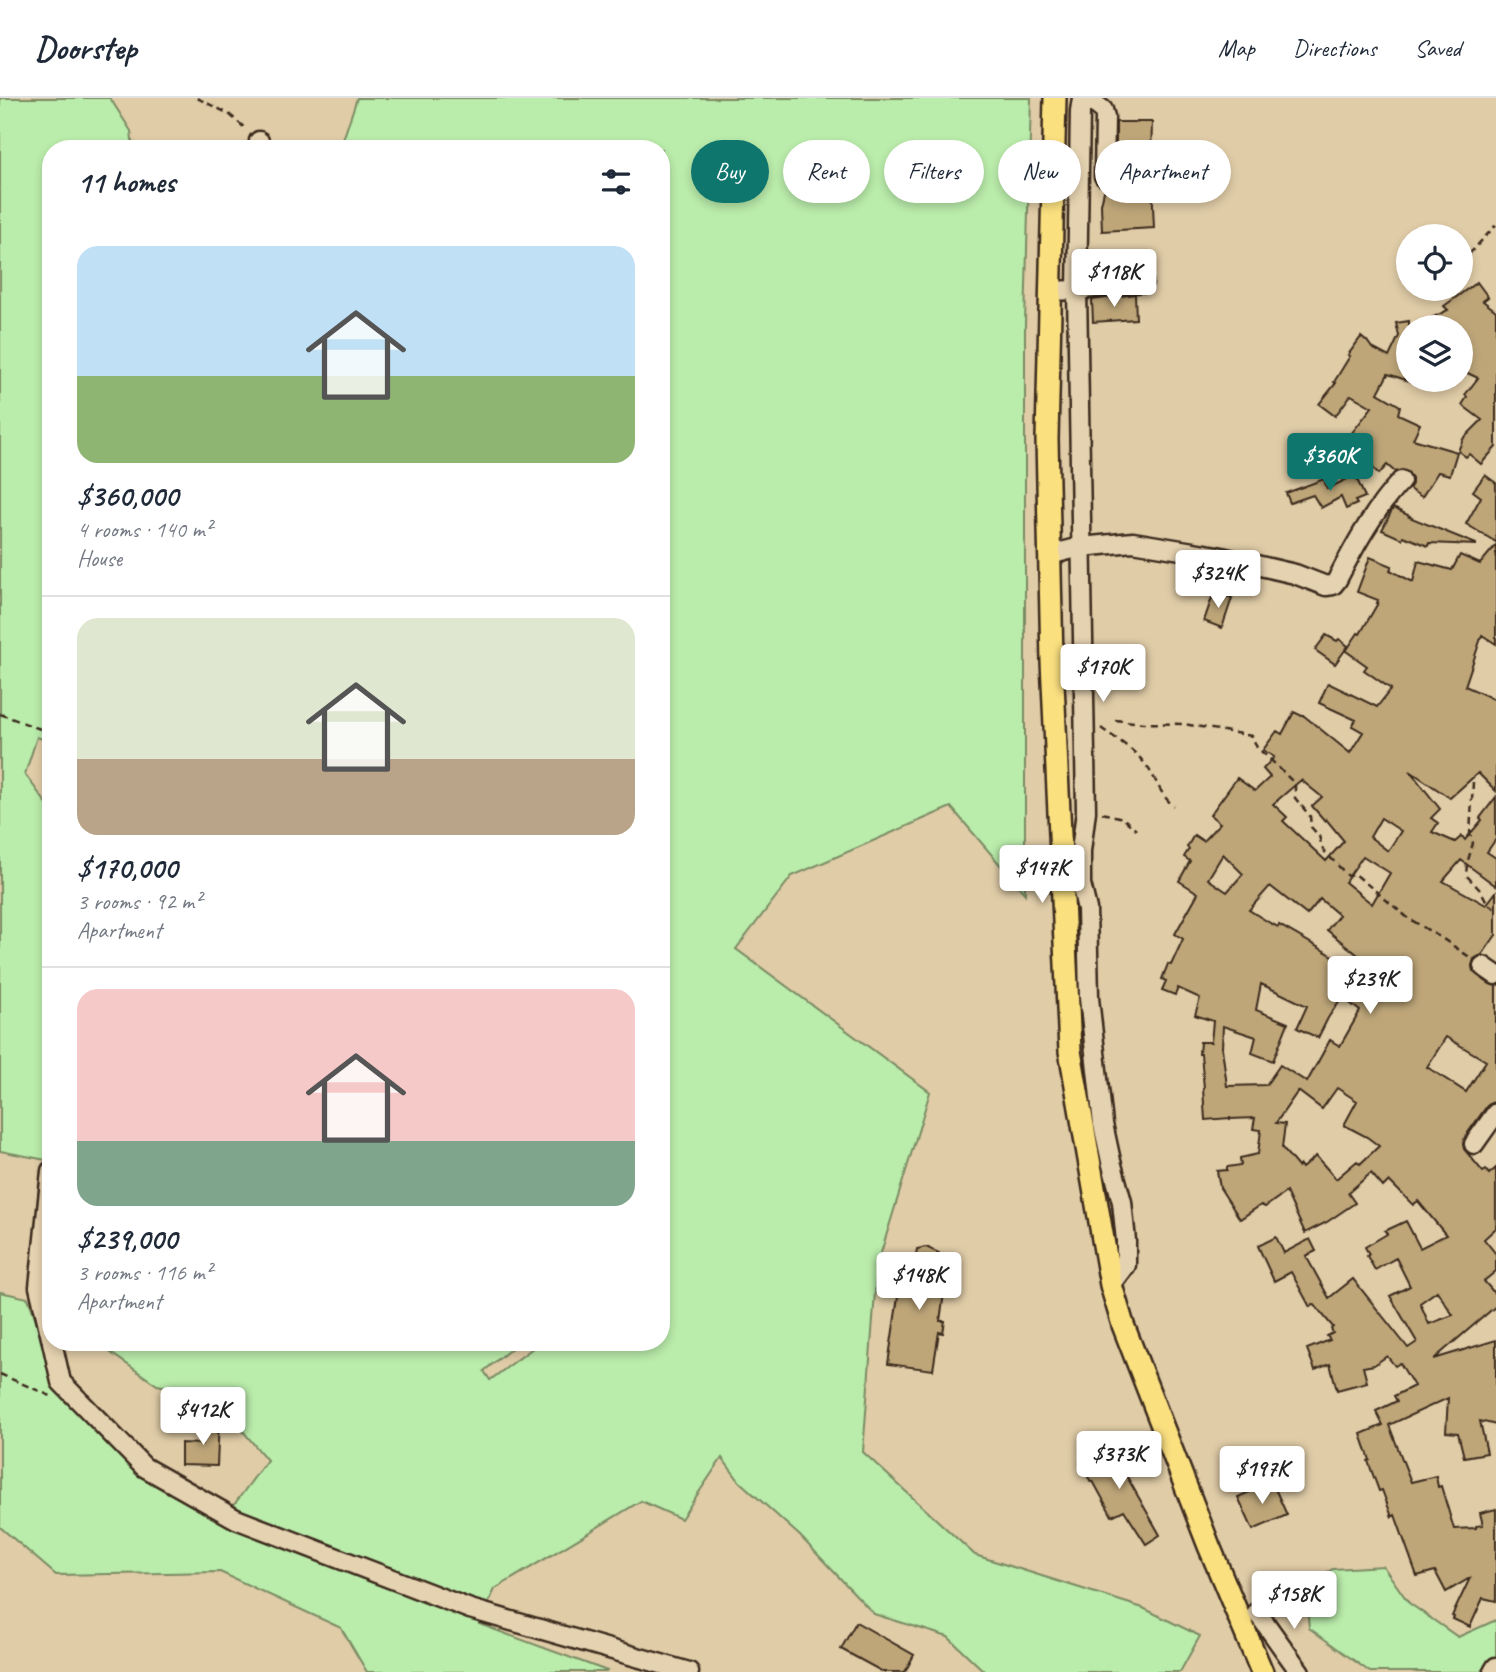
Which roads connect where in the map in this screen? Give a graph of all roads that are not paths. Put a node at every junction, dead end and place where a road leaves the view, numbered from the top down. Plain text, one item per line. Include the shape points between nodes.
1 (1055, 98) edge
2 (1084, 98) edge
3 (1105, 140) edge
4 (1143, 282) dead end
5 (1077, 290) junction
6 (1050, 291) junction
7 (1401, 481) dead end
8 (1081, 547) junction
9 (1049, 555) junction
10 (1496, 1113) edge
11 (1474, 1144) dead end
12 (42, 1251) edge
13 (1111, 1285) junction
14 (42, 1303) edge
15 (54, 1351) edge
16 (1257, 1612) dead end
17 (1496, 1667) edge
18 (689, 1672) edge
19 (1262, 1672) edge
20 (1300, 1672) edge
21 (1493, 1672) edge

1 - 6 main road
2 - 3 street via 1103,110
2 - 5 street via 1080,111
4 - 5 street
5 - 6 street
5 - 8 street
6 - 9 main road
7 - 8 street via 1332,585 1230,559 1133,542
8 - 9 street
8 - 13 street via 1086,808 1081,884 1087,909 1090,998 1104,1124 1126,1241 1126,1265
9 - 13 main road via 1070,1051
10 - 11 street
12 - 14 street via 38,1287
13 - 19 main road via 1209,1546
15 - 18 street via 61,1382 144,1467 236,1519 470,1609
16 - 20 street
17 - 21 street

